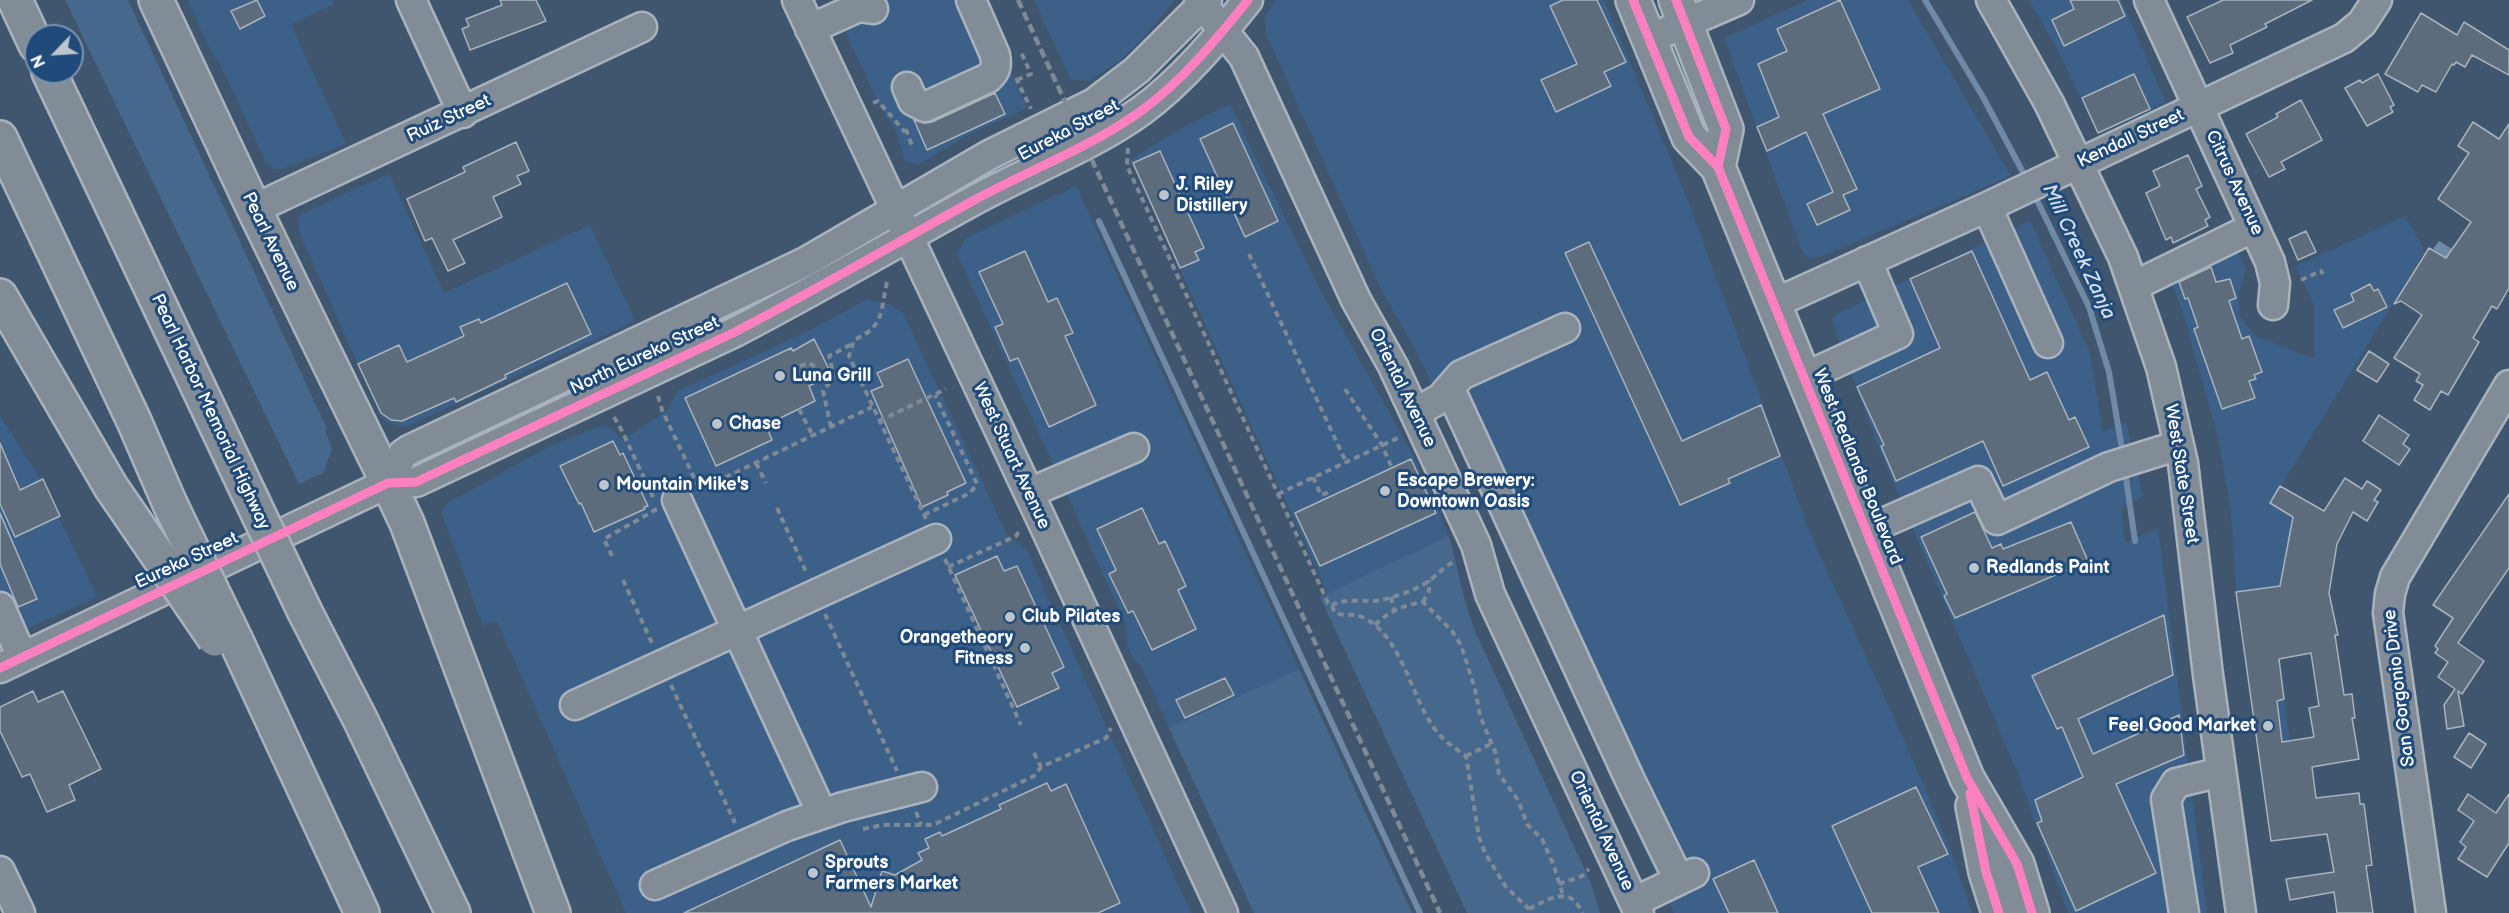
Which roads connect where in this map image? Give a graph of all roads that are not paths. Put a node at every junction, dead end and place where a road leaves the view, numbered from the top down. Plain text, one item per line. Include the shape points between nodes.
1 (15, 0) edge
2 (156, 0) edge
3 (411, 0) edge
4 (797, 0) edge
5 (971, 0) edge
6 (1248, 0) edge
7 (1633, 0) edge
8 (1739, 0) edge
9 (1991, 0) edge
10 (2149, 0) edge
11 (2376, 0) edge
12 (1203, 2) edge
13 (865, 5) edge
14 (1681, 11) edge
15 (26, 24) edge
16 (642, 27) dead end
17 (810, 29) junction
18 (1222, 30) junction
19 (1649, 39) junction
20 (55, 84) edge
21 (907, 87) dead end
22 (2198, 107) junction
23 (463, 113) junction
24 (0, 138) edge
25 (2079, 163) junction
26 (1718, 167) junction
27 (1987, 207) junction
28 (254, 209) junction
29 (894, 209) junction
30 (2254, 227) junction
31 (909, 238) junction
32 (1867, 261) junction
33 (2134, 286) junction
34 (0, 296) edge
35 (1773, 304) junction
36 (2273, 305) dead end
37 (1564, 328) dead end
38 (2048, 343) dead end
39 (1803, 378) junction
40 (2509, 385) edge
41 (1450, 389) junction
42 (1411, 424) junction
43 (2179, 445) junction
44 (1134, 448) dead end
45 (388, 483) junction
46 (1029, 493) junction
47 (689, 495) road end
48 (1865, 531) junction
49 (932, 533) road end
50 (0, 607) edge
51 (737, 629) junction
52 (225, 640) junction
53 (11, 662) edge
54 (575, 705) dead end
55 (2221, 772) junction
56 (1967, 778) junction
57 (912, 790) road end
58 (822, 814) junction
59 (0, 871) edge
60 (655, 885) dead end
61 (1636, 907) edge
62 (20, 913) edge
63 (362, 913) edge
64 (453, 913) edge
65 (553, 913) edge
66 (1222, 913) edge
67 (1999, 913) edge
68 (2032, 913) edge
69 (2184, 913) edge
70 (2241, 913) edge
71 (2431, 913) edge

1 - 15 main road
2 - 28 main road, Pearl Avenue
3 - 23 street
4 - 17 street, West Stuart Avenue
5 - 21 street via 995,55 994,72 925,107 914,101
6 - 18 street, Eureka Street
7 - 19 main road, West Redlands Boulevard
8 - 14 street
9 - 25 street, West State Street
10 - 22 street, Citrus Avenue
11 - 22 street, Kendall Street via 2362,23 2344,38
12 - 18 street, Oriental Avenue
12 - 29 street, Eureka Street via 1137,70 1094,103 989,155
13 - 17 street
14 - 19 street
14 - 26 main road via 1726,129
16 - 23 street, Ruiz Street
17 - 29 street, West Stuart Avenue
18 - 31 street, Eureka Street via 1183,74 1143,110 1100,137 1010,180
18 - 42 street, Oriental Avenue via 1244,57 1356,300 1394,366
19 - 26 main road, West Redlands Boulevard via 1689,137
20 - 64 main road, Pearl Harbor Memorial Highway, bridge via 304,612
22 - 25 street, Kendall Street
22 - 30 street, Citrus Avenue
23 - 28 street, Ruiz Street
24 - 52 main road, bridge via 134,421
25 - 27 street, Kendall Street
25 - 33 street, West State Street
26 - 35 main road, West Redlands Boulevard
27 - 32 street, Kendall Street
27 - 38 street
28 - 45 main road, Pearl Avenue
29 - 31 street, West Stuart Avenue
29 - 45 street, North Eureka Street via 779,274 409,450
30 - 33 street
30 - 36 street, Citrus Avenue via 2275,282
31 - 45 street, North Eureka Street via 735,332 624,385 416,482
31 - 46 street, West Stuart Avenue
32 - 35 street, Kendall Street
32 - 39 street via 1899,334
33 - 43 street, West State Street via 2161,367
34 - 52 main road, bridge via 111,487
35 - 39 main road, West Redlands Boulevard
37 - 41 street via 1461,375
39 - 48 main road, West Redlands Boulevard
40 - 71 street, San Gorgonio Drive via 2395,577 2390,594 2388,613
41 - 42 street
41 - 61 street via 1630,780 1686,876
42 - 61 street, Oriental Avenue via 1476,545 1490,594
43 - 48 street via 2126,461 1997,520 1978,481
43 - 55 street, West State Street
44 - 46 street
45 - 53 street, Eureka Street
45 - 65 main road, Pearl Avenue via 407,523
46 - 66 street, West Stuart Avenue
47 - 51 street
48 - 56 main road, West Redlands Boulevard
49 - 51 street
50 - 53 street
51 - 54 street
51 - 58 street
52 - 63 main road via 276,729
55 - 69 street via 2176,783 2166,800
55 - 70 street, West State Street
56 - 67 main road, West Redlands Boulevard via 1986,872
56 - 68 main road, West Redlands Boulevard via 2016,864
57 - 58 street
58 - 60 street
59 - 62 street

